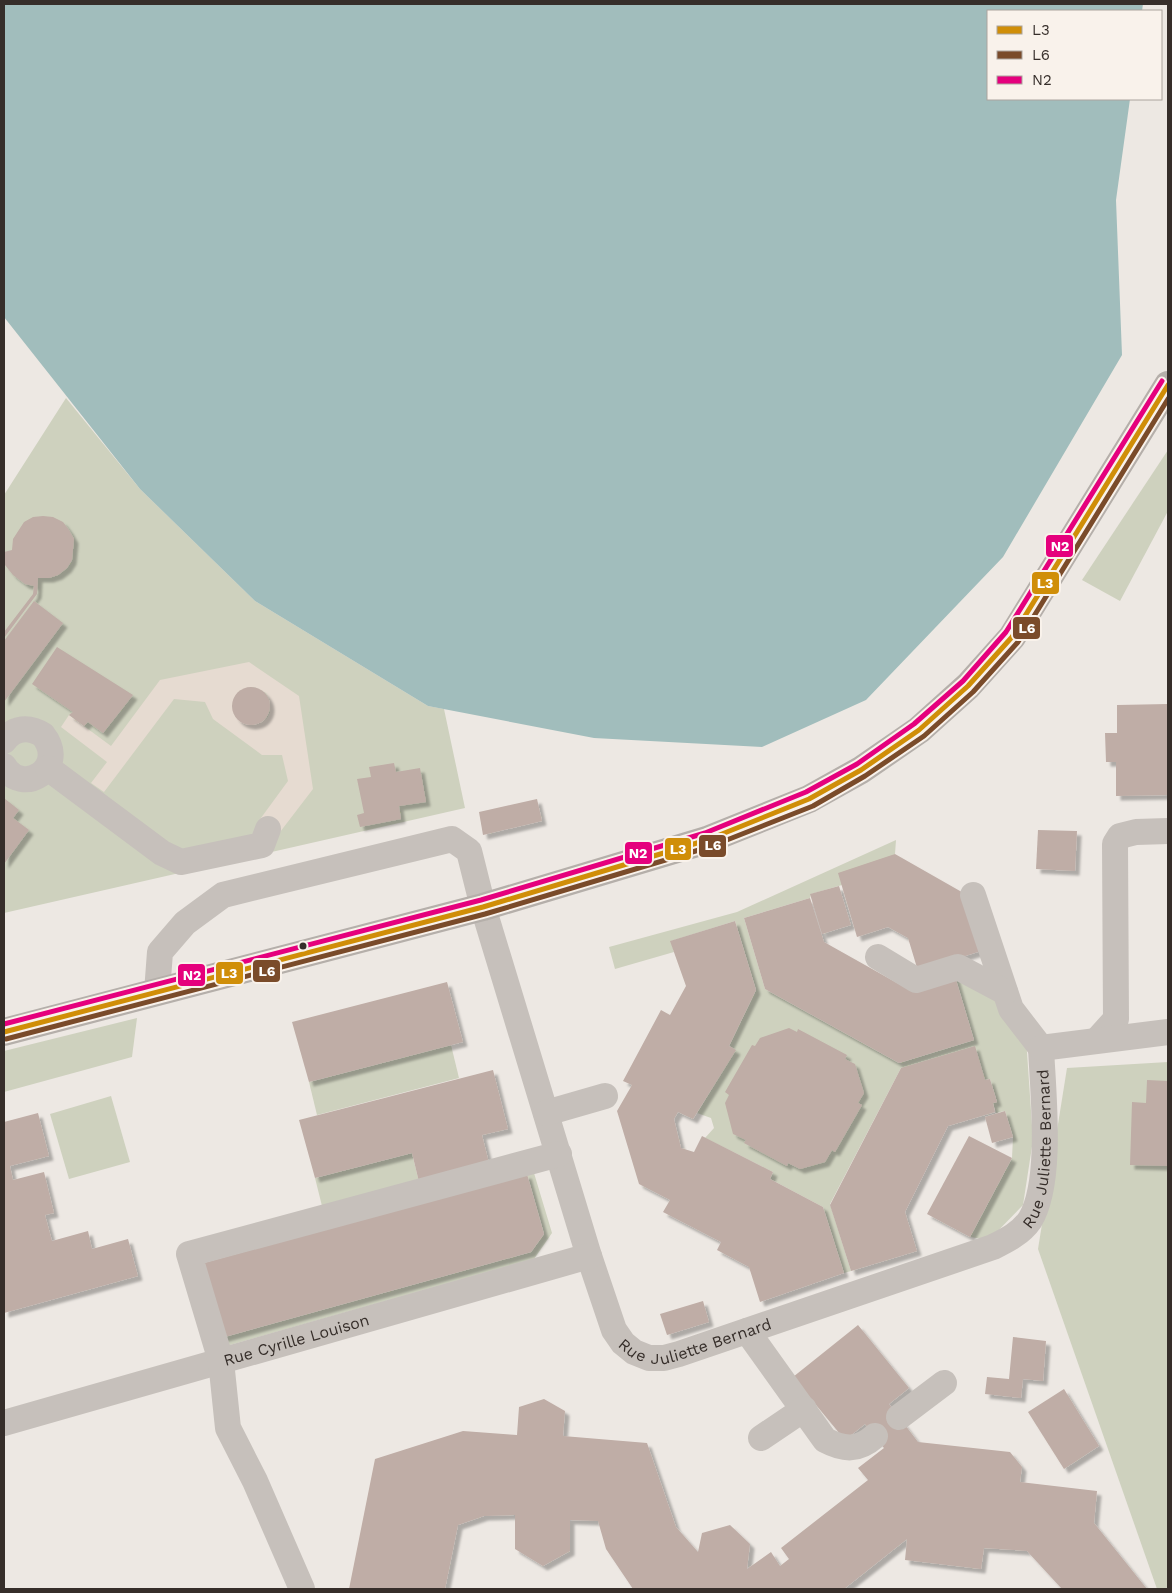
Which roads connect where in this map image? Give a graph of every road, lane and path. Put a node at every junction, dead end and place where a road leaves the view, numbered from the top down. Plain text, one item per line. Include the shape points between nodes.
1 (1168, 385) edge
2 (4, 741) edge
3 (4, 766) edge
4 (48, 768) junction
5 (1168, 831) edge
6 (277, 881) junction
7 (973, 895) dead end
8 (483, 907) junction
9 (878, 957) dead end
10 (157, 992) junction
11 (1005, 992) junction
12 (4, 1032) edge
13 (1168, 1032) edge
14 (1098, 1039) junction
15 (1041, 1048) junction
16 (605, 1096) dead end
17 (546, 1113) junction
18 (559, 1154) junction
19 (589, 1256) junction
20 (746, 1331) junction
21 (221, 1361) junction
22 (944, 1383) dead end
23 (804, 1409) junction
24 (899, 1417) dead end
25 (4, 1423) edge
26 (875, 1436) dead end
27 (760, 1438) dead end
28 (302, 1589) edge

1 - 8 main road via 1012,637 968,686 919,730 861,770 809,799 707,840
2 - 4 street via 19,729 36,730 49,742 51,759
3 - 4 street via 12,775 27,779 42,774
4 - 6 street via 162,853 181,862 265,837
5 - 14 street via 1136,832 1120,836 1115,844 1116,1019
6 - 8 street, Rue Juliette Bernard via 452,839 468,851
6 - 10 street via 223,895 185,923 160,952
7 - 11 street
8 - 10 main road
8 - 17 street, Rue Juliette Bernard
9 - 11 street via 916,980 958,967
10 - 12 main road
11 - 15 street via 1010,1009
13 - 14 street
14 - 15 street
15 - 20 street, Rue Juliette Bernard via 1044,1125 1039,1201 1029,1221 1013,1237 993,1247
16 - 17 street
17 - 18 street, Rue Juliette Bernard
18 - 19 street, Rue Juliette Bernard
18 - 21 street via 189,1254
19 - 20 street, Rue Juliette Bernard via 614,1330 622,1343 634,1352 649,1358 664,1358
19 - 21 street, Rue Cyrille Louison
20 - 23 street
21 - 25 street, Rue Cyrille Louison
21 - 28 street via 228,1428 256,1482
22 - 24 street
23 - 26 street via 825,1440 839,1448 867,1443
23 - 27 street

